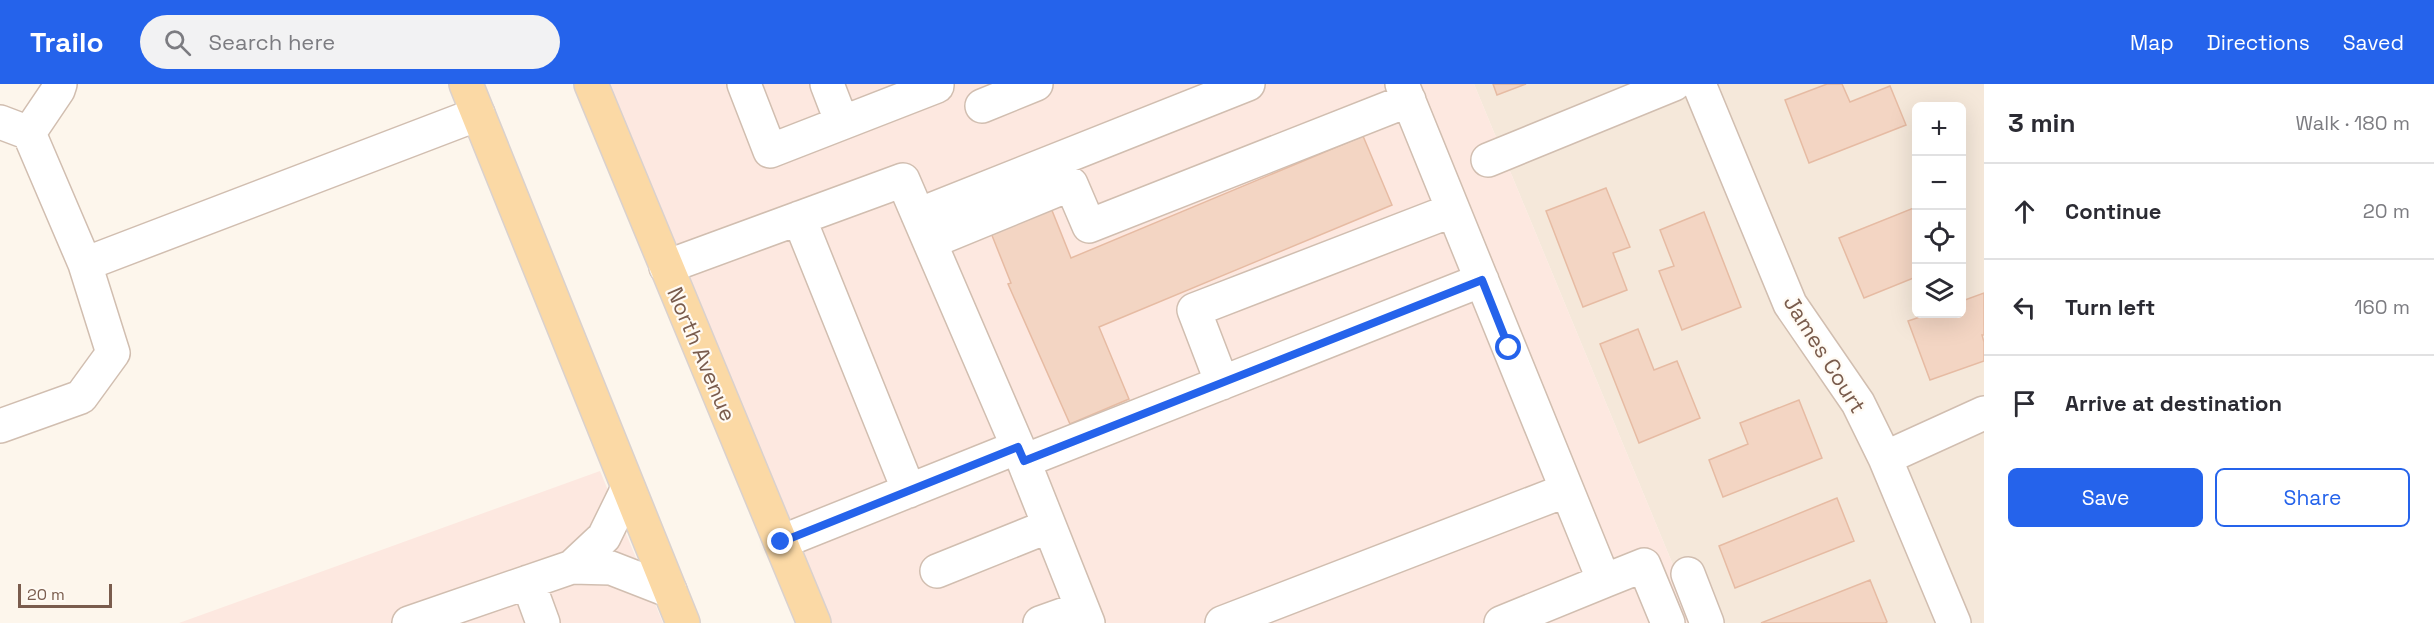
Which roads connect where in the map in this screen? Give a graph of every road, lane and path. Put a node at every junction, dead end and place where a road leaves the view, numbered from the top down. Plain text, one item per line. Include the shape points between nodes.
1 (60, 84) edge
2 (591, 84) edge
3 (744, 84) edge
4 (827, 84) edge
5 (936, 84) edge
6 (1036, 84) edge
7 (1248, 84) edge
8 (1674, 84) edge
9 (1699, 84) edge
10 (1406, 92) edge
11 (472, 99) edge
12 (982, 106) dead end
13 (842, 123) junction
14 (15, 128) edge
15 (1488, 160) dead end
16 (1454, 210) junction
17 (798, 218) junction
18 (924, 228) junction
19 (85, 264) junction
20 (666, 267) junction
21 (1482, 280) junction
22 (1222, 383) junction
23 (1984, 413) edge
24 (0, 426) edge
25 (1021, 454) junction
26 (1885, 458) junction
27 (628, 488) junction
28 (1567, 490) junction
29 (909, 491) junction
30 (1049, 526) junction
31 (781, 542) junction
32 (572, 567) junction
33 (937, 572) dead end
34 (1688, 574) dead end
35 (1604, 581) junction
36 (528, 582) junction
37 (670, 591) junction
38 (1085, 615) edge
39 (409, 623) edge
40 (543, 623) edge
41 (682, 623) edge
42 (814, 623) edge
43 (1040, 623) edge
44 (1222, 623) edge
45 (1502, 623) edge
46 (1668, 623) edge
47 (1707, 623) edge
48 (1954, 623) edge

1 - 14 street
2 - 20 main road, North Avenue
3 - 13 street via 770,151
4 - 13 street
5 - 13 street
6 - 12 street
7 - 18 street
8 - 15 street
9 - 26 street, James Court via 1790,304 1858,403
10 - 16 street
10 - 18 street via 1089,225 1071,184
11 - 19 street
11 - 27 main road
14 - 19 street
16 - 21 street
16 - 22 street via 1194,310
17 - 18 street via 903,180
17 - 20 street
17 - 29 street
18 - 25 street
19 - 24 street via 113,353 81,397
20 - 31 main road, North Avenue
21 - 22 street
21 - 28 street
22 - 25 street
23 - 26 street
25 - 29 street
25 - 30 street
26 - 48 street, James Court
27 - 32 street via 604,537
27 - 37 main road
28 - 35 street
28 - 44 street
29 - 31 street
30 - 33 street
30 - 38 street
31 - 42 main road, North Avenue
32 - 36 street
32 - 37 street via 611,568
34 - 47 street
35 - 45 street
35 - 46 street via 1644,565
36 - 39 street
36 - 40 street
37 - 41 main road
38 - 43 street

